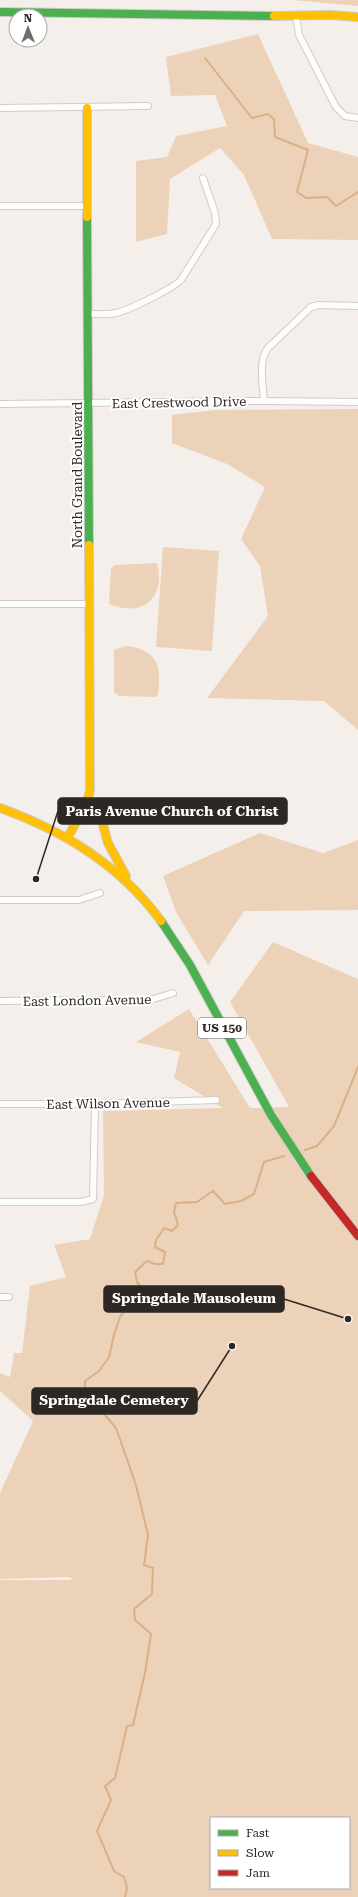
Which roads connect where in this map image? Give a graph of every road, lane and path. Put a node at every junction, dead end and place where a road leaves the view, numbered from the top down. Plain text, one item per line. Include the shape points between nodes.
1 (0, 12) edge
2 (296, 16) junction
3 (358, 17) edge
4 (148, 106) dead end
5 (0, 108) edge
6 (87, 108) junction
7 (358, 118) edge
8 (204, 178) dead end
9 (0, 206) edge
10 (88, 206) junction
11 (358, 306) edge
12 (88, 314) junction
13 (264, 401) junction
14 (358, 402) edge
15 (0, 404) edge
16 (88, 404) junction
17 (0, 604) edge
18 (90, 604) junction
19 (86, 802) junction
20 (0, 808) edge
21 (68, 837) junction
22 (137, 891) junction
23 (100, 893) dead end
24 (0, 900) edge
25 (173, 993) dead end
26 (0, 1001) edge
27 (216, 1100) dead end
28 (0, 1104) edge
29 (95, 1104) junction
30 (0, 1202) edge
31 (358, 1236) edge
32 (0, 1297) edge
33 (9, 1297) dead end

1 - 2 main road
2 - 3 main road
2 - 7 street via 299,35 336,107 345,116
4 - 6 street
5 - 6 street
6 - 10 main road, North Grand Boulevard
8 - 12 street via 216,213 216,224 179,282 119,312
9 - 10 street
10 - 12 main road, North Grand Boulevard
11 - 13 street via 311,307 268,348 263,362
12 - 16 main road, North Grand Boulevard
13 - 14 street, East Crestwood Drive
13 - 16 street, East Crestwood Drive
15 - 16 street, East Crestwood Drive
16 - 18 main road, North Grand Boulevard
17 - 18 street
18 - 19 main road, North Grand Boulevard via 90,791
19 - 21 main road, North Grand Boulevard
19 - 22 main road via 100,814 110,847
20 - 21 main road, US 150 via 32,819
21 - 22 main road, US 150 via 98,856
22 - 31 main road, US 150 via 176,942 289,1146
23 - 24 street via 79,900
25 - 26 street, East London Avenue via 150,1000
27 - 29 street, East Wilson Avenue
28 - 29 street, East Wilson Avenue
29 - 30 street via 94,1197 81,1202
32 - 33 street

